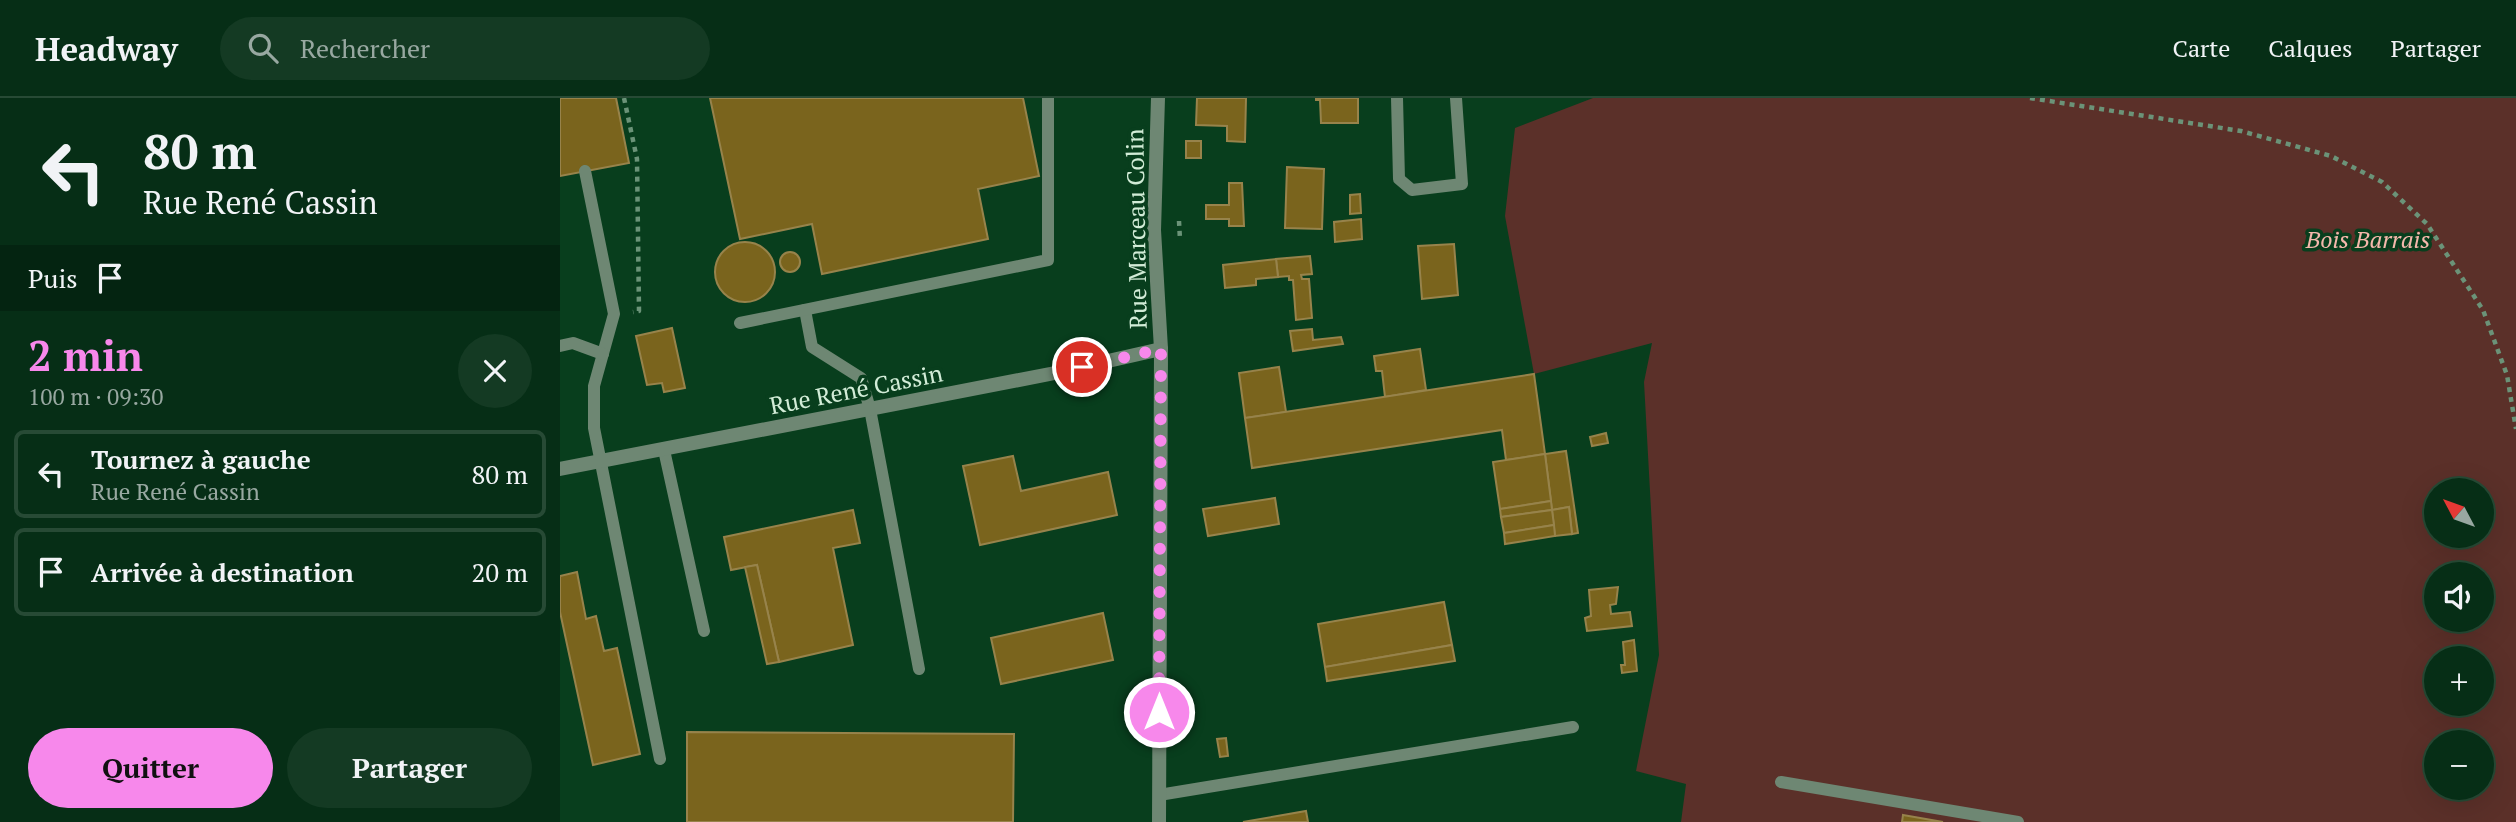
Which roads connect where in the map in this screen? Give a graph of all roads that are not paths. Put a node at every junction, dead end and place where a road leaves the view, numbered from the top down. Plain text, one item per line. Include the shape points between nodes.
1 (1048, 98) edge
2 (1157, 98) edge
3 (1397, 98) edge
4 (1456, 98) edge
5 (585, 171) dead end
6 (805, 310) junction
7 (740, 323) dead end
8 (560, 346) edge
9 (1161, 349) junction
10 (603, 354) junction
11 (870, 409) junction
12 (664, 450) junction
13 (601, 462) junction
14 (560, 469) edge
15 (704, 631) dead end
16 (919, 669) dead end
17 (1573, 727) dead end
18 (660, 759) dead end
19 (1781, 782) dead end
20 (1159, 795) junction
21 (1159, 822) edge
22 (2018, 822) edge

1 - 6 lane via 1048,260
2 - 9 street, Rue Marceau Colin via 1154,230
3 - 4 lane via 1399,179 1412,190 1462,184
5 - 10 lane via 614,314
6 - 7 lane
6 - 11 lane via 812,347 862,378
8 - 10 lane via 573,343
9 - 11 street, Rue René Cassin
9 - 20 street, Rue Marceau Colin
10 - 13 lane via 594,386 594,428
11 - 12 street, Rue René Cassin
11 - 16 lane
12 - 13 street, Rue René Cassin
12 - 15 lane
13 - 14 street, Rue René Cassin
13 - 18 lane
17 - 20 lane
19 - 22 lane
20 - 21 street, Rue Marceau Colin

